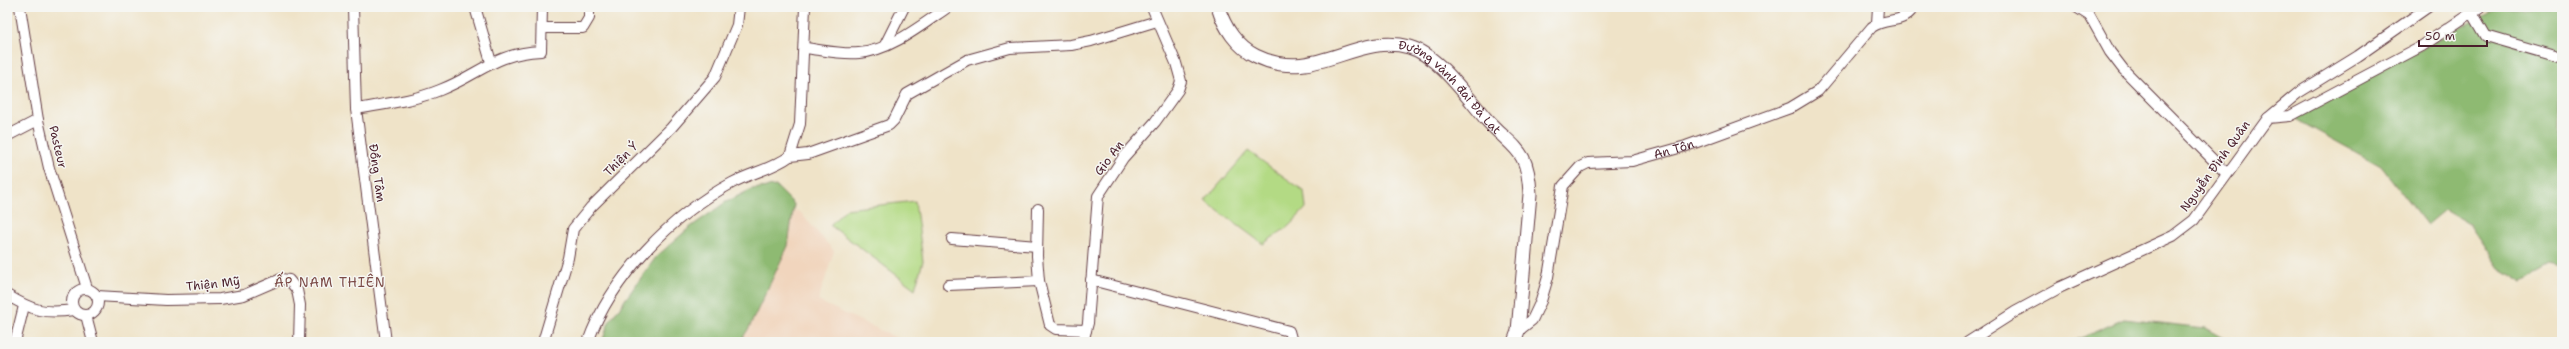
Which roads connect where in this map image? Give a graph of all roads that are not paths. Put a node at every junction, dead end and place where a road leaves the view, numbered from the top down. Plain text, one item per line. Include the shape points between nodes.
1 (20, 7) edge
2 (353, 7) edge
3 (475, 7) edge
4 (542, 7) edge
5 (590, 7) edge
6 (739, 7) edge
7 (805, 7) edge
8 (904, 7) edge
9 (948, 7) edge
10 (1152, 7) edge
11 (1218, 7) edge
12 (1878, 7) edge
13 (1914, 7) edge
14 (2076, 7) edge
15 (2414, 7) edge
16 (2428, 7) edge
17 (2476, 10) edge
18 (1157, 21) junction
19 (2406, 21) junction
20 (1877, 23) junction
21 (542, 28) junction
22 (885, 45) junction
23 (805, 48) junction
24 (2562, 58) edge
25 (491, 62) junction
26 (356, 109) junction
27 (2268, 118) junction
28 (38, 120) junction
29 (7, 136) edge
30 (790, 156) junction
31 (2226, 172) junction
32 (1038, 209) dead end
33 (952, 239) dead end
34 (1037, 246) junction
35 (1091, 280) junction
36 (1039, 281) junction
37 (948, 285) dead end
38 (87, 288) junction
39 (7, 295) edge
40 (97, 296) junction
41 (24, 306) junction
42 (74, 310) junction
43 (86, 315) junction
44 (1086, 330) junction
45 (1516, 337) edge
46 (15, 342) edge
47 (94, 342) edge
48 (298, 342) edge
49 (386, 342) edge
50 (543, 342) edge
51 (588, 342) edge
52 (1083, 342) edge
53 (1292, 342) edge
54 (1968, 342) edge

1 - 28 street, Pasteur
2 - 26 street, Đồng Tâm
3 - 25 street
4 - 21 street
5 - 21 street via 589,18 583,28
6 - 50 street, Thiện Ý via 737,25 715,77 671,128 591,207 573,229 568,258
7 - 23 street
8 - 22 street
9 - 22 street via 899,40
10 - 18 street, Gio An
11 - 45 main road, Đường vành đai Đà Lạt via 1236,41 1252,54 1270,62 1298,66 1314,64 1364,48 1390,43 1410,48 1429,57 1522,155 1529,171 1530,194
12 - 20 street
13 - 20 street via 1903,19
14 - 31 street via 2090,16 2110,52 2123,68
15 - 19 street
16 - 19 street, Nguyễn Đình Quân
17 - 24 street via 2486,36
17 - 27 street via 2422,46 2290,116
18 - 30 street via 1091,41 1071,45 1010,48 967,60 907,94 894,120 889,124 808,154
18 - 35 street, Gio An via 1176,63 1181,81 1178,90 1155,122 1123,158 1098,196
19 - 27 street, Nguyễn Đình Quân via 2358,56 2298,93
20 - 45 street, An Tôn via 1818,91 1790,108 1686,146 1632,161 1588,163 1580,168 1563,186 1548,277 1541,301 1532,320
21 - 25 street via 541,51 513,54
22 - 23 street via 872,51 858,53
23 - 30 street via 800,124
25 - 26 street via 427,95
26 - 49 street, Đồng Tâm
27 - 31 street, Nguyễn Đình Quân
28 - 29 street
28 - 38 street, Pasteur via 49,168
30 - 51 street via 719,190 653,242 638,256 599,315
31 - 54 street, Nguyễn Đình Quân via 2194,220 2173,236 2061,287
32 - 34 street
33 - 34 street
34 - 36 street
35 - 44 street, Gio An
35 - 53 street via 1289,331
36 - 37 street
36 - 44 street via 1050,325 1056,329
38 - 40 street
38 - 42 street via 75,293 72,301
39 - 41 street
40 - 43 street via 97,308
40 - 48 street, Thiện Mỹ via 166,300 220,299 244,295 281,279 289,280 297,290 300,305
41 - 42 street via 51,313
41 - 46 street
42 - 43 street
43 - 47 street
44 - 52 street, Gio An

